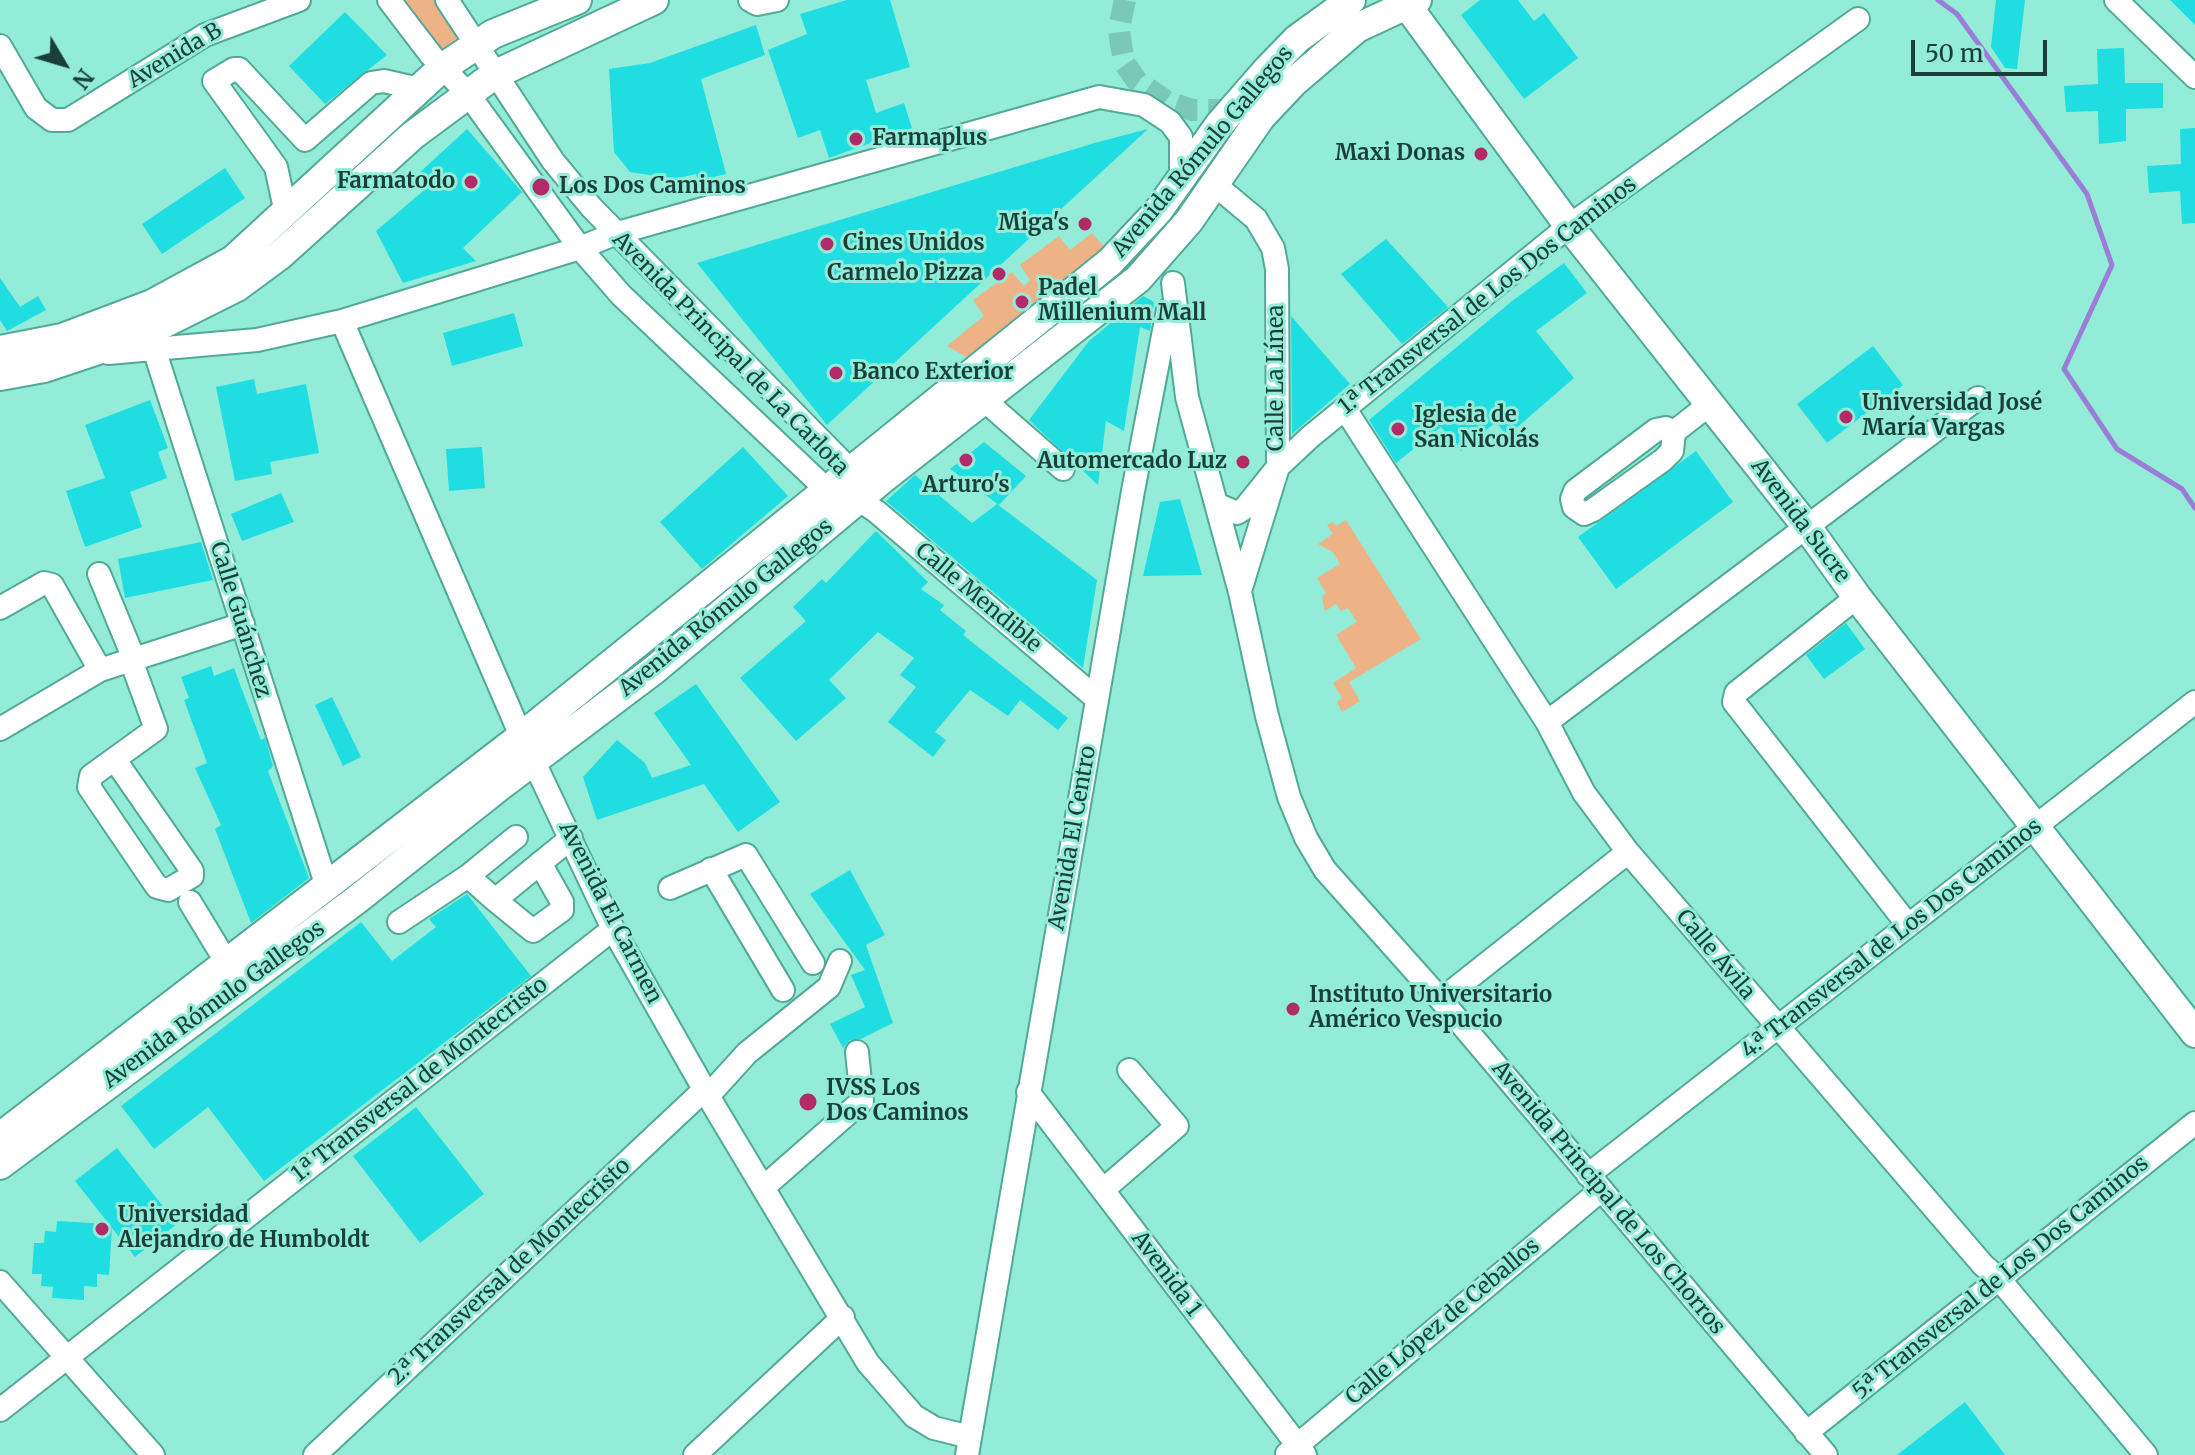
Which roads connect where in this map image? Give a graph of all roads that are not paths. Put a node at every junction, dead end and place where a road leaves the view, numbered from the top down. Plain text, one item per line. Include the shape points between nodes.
1 (299, 0) edge
2 (389, 0) edge
3 (447, 0) edge
4 (577, 0) edge
5 (654, 0) edge
6 (750, 0) edge
7 (777, 0) edge
8 (1351, 0) edge
9 (2116, 0) edge
10 (1408, 2) edge
11 (1858, 19) dead end
12 (477, 43) junction
13 (0, 46) edge
14 (442, 68) junction
15 (494, 75) junction
16 (2195, 77) edge
17 (419, 89) junction
18 (468, 94) junction
19 (305, 140) junction
20 (276, 167) junction
21 (1181, 180) junction
22 (1214, 184) junction
23 (286, 213) junction
24 (1569, 226) junction
25 (614, 234) junction
26 (580, 248) junction
27 (1121, 251) junction
28 (1162, 274) junction
29 (342, 321) junction
30 (8, 343) edge
31 (155, 352) junction
32 (87, 354) junction
33 (1171, 355) junction
34 (0, 376) edge
35 (1155, 393) junction
36 (1187, 397) junction
37 (1978, 398) dead end
38 (984, 400) junction
39 (1710, 404) junction
40 (1345, 409) junction
41 (1674, 432) junction
42 (1278, 467) junction
43 (849, 469) junction
44 (1063, 469) dead end
45 (825, 488) junction
46 (858, 499) junction
47 (1216, 504) junction
48 (1807, 527) junction
49 (99, 574) dead end
50 (1240, 592) junction
51 (1857, 597) junction
52 (0, 608) edge
53 (243, 624) junction
54 (133, 660) junction
55 (100, 670) junction
56 (1097, 699) junction
57 (2195, 702) edge
58 (1547, 722) junction
59 (0, 729) edge
60 (528, 748) junction
61 (115, 760) junction
62 (2035, 829) junction
63 (516, 837) dead end
64 (571, 838) junction
65 (1628, 852) junction
66 (540, 863) junction
67 (711, 869) junction
68 (468, 876) junction
69 (327, 887) junction
70 (670, 888) dead end
71 (495, 900) junction
72 (190, 902) dead end
73 (399, 922) dead end
74 (1908, 925) junction
75 (613, 929) junction
76 (840, 961) dead end
77 (227, 963) junction
78 (813, 963) dead end
79 (783, 990) dead end
80 (1441, 1000) junction
81 (1777, 1027) junction
82 (2195, 1033) edge
83 (857, 1052) dead end
84 (1129, 1070) dead end
85 (1028, 1092) junction
86 (706, 1093) junction
87 (2195, 1123) edge
88 (0, 1137) edge
89 (0, 1165) edge
90 (1594, 1182) junction
91 (764, 1187) junction
92 (1103, 1190) junction
93 (2000, 1280) junction
94 (0, 1282) edge
95 (843, 1317) junction
96 (66, 1359) junction
97 (0, 1410) edge
98 (1806, 1433) junction
99 (968, 1446) edge
100 (1296, 1452) edge
101 (153, 1455) edge
102 (315, 1455) edge
103 (695, 1455) edge
104 (950, 1455) edge
105 (1826, 1455) edge
106 (2146, 1455) edge

1 - 13 street, Avenida B via 205,35 68,120 52,120 36,108
2 - 14 street, Avenida Principal de La Carlota
3 - 12 street, Avenida Principal de La Carlota
4 - 12 main road
5 - 15 main road
6 - 7 street
8 - 21 main road, Avenida Rómulo Gallegos via 1297,39 1229,107
9 - 16 street
10 - 22 main road, Avenida Rómulo Gallegos via 1357,28 1295,81 1261,117
10 - 24 main road, Avenida Sucre
11 - 24 street, 1.ª Transversal de Los Dos Caminos
12 - 14 main road
12 - 15 street, Avenida Principal de La Carlota
14 - 17 main road
14 - 18 street, Avenida Principal de La Carlota
15 - 18 main road
15 - 25 street, Avenida Principal de La Carlota via 553,161
17 - 19 street via 371,83
17 - 23 main road
18 - 26 street, Avenida Principal de La Carlota
18 - 32 main road via 380,162 279,256 237,287 137,337
19 - 20 street
19 - 20 street via 239,69 214,81
20 - 23 street
21 - 25 street via 1181,137 1170,122 1144,105 1099,97
21 - 27 main road, Avenida Rómulo Gallegos
22 - 28 main road, Avenida Rómulo Gallegos
22 - 42 street, Calle La Línea via 1256,219 1273,248
23 - 30 main road via 233,260 152,304 62,338
24 - 39 main road, Avenida Sucre
24 - 40 street, 1.ª Transversal de Los Dos Caminos
25 - 26 street
25 - 43 street, Avenida Principal de La Carlota
26 - 29 street
26 - 45 street, Avenida Principal de La Carlota via 621,295
27 - 28 street
27 - 43 main road, Avenida Rómulo Gallegos
28 - 33 street, Avenida Principal de Los Chorros
28 - 38 main road, Avenida Rómulo Gallegos
29 - 31 street via 257,340
29 - 60 street, Avenida El Carmen
31 - 32 street
31 - 53 street, Calle Guánchez
32 - 34 main road
33 - 35 street, Avenida El Centro
33 - 36 street, Avenida Principal de Los Chorros
35 - 36 street via 1170,380
35 - 56 street, Avenida El Centro
36 - 47 street, Avenida Principal de Los Chorros
37 - 48 street
38 - 44 street
38 - 46 main road, Avenida Rómulo Gallegos
39 - 41 street
39 - 48 main road, Avenida Sucre
40 - 42 street, 1.ª Transversal de Los Dos Caminos
40 - 58 street, Calle Ávila
41 - 41 street via 1656,430 1575,491 1574,507 1584,514 1593,510 1663,460 1672,451
42 - 47 street via 1237,513
42 - 50 street, Calle La Línea
43 - 45 main road, Avenida Rómulo Gallegos
43 - 46 street, Avenida Principal de La Carlota
45 - 46 street, Avenida Principal de La Carlota
45 - 60 main road, Avenida Rómulo Gallegos
46 - 56 street, Calle Mendible
46 - 60 main road, Avenida Rómulo Gallegos via 654,670
47 - 50 street, Avenida Principal de Los Chorros
48 - 51 main road, Avenida Sucre
48 - 58 street
49 - 54 street
50 - 80 street, Avenida Principal de Los Chorros via 1267,716 1306,838 1325,870
51 - 62 main road, Avenida Sucre
51 - 74 street via 1736,693 1734,702
52 - 55 street via 44,583 52,585
53 - 54 street
53 - 69 street, Calle Guánchez
54 - 55 street
54 - 61 street via 156,729
55 - 59 street
56 - 85 street, Avenida El Centro via 1054,888
57 - 62 street, 4.ª Transversal de Los Dos Caminos
58 - 65 street, Calle Ávila via 1584,793
60 - 64 street, Avenida El Carmen
60 - 69 main road, Avenida Rómulo Gallegos
60 - 89 main road, Avenida Rómulo Gallegos via 355,901
61 - 61 street via 91,776 89,787 157,887 168,890 192,871
62 - 74 street, 4.ª Transversal de Los Dos Caminos
62 - 82 main road, Avenida Sucre
63 - 68 street
64 - 66 street
64 - 75 street, Avenida El Carmen
65 - 80 street
65 - 81 street, Calle Ávila
66 - 71 street
66 - 71 street via 562,910 533,931
67 - 70 street
67 - 78 street via 742,855 750,858
67 - 79 street
68 - 71 street
68 - 73 street
69 - 77 main road, Avenida Rómulo Gallegos
72 - 77 street
74 - 81 street, 4.ª Transversal de Los Dos Caminos
75 - 86 street, Avenida El Carmen
75 - 96 street, 1.ª Transversal de Montecristo
76 - 86 street, 2.ª Transversal de Montecristo via 829,987
77 - 88 main road, Avenida Rómulo Gallegos
80 - 90 street, Avenida Principal de Los Chorros
81 - 90 street, 4.ª Transversal de Los Dos Caminos
81 - 93 street, Calle Ávila
83 - 91 street via 862,1101
84 - 92 street via 1177,1126
85 - 92 street, Avenida 1
85 - 99 street, Avenida El Centro
86 - 91 street, Avenida El Carmen
86 - 102 street, 2.ª Transversal de Montecristo
87 - 93 street, 5.ª Transversal de Los Dos Caminos
90 - 98 street, Avenida Principal de Los Chorros
90 - 100 street, Calle López de Ceballos
91 - 95 street, Avenida El Carmen
92 - 100 street, Avenida 1
93 - 98 street, 5.ª Transversal de Los Dos Caminos
93 - 106 street, Calle Ávila
94 - 96 street
95 - 99 street, Avenida El Carmen via 893,1397
95 - 103 street
96 - 97 street, 1.ª Transversal de Montecristo
96 - 101 street
98 - 105 street, Avenida Principal de Los Chorros
99 - 104 street

